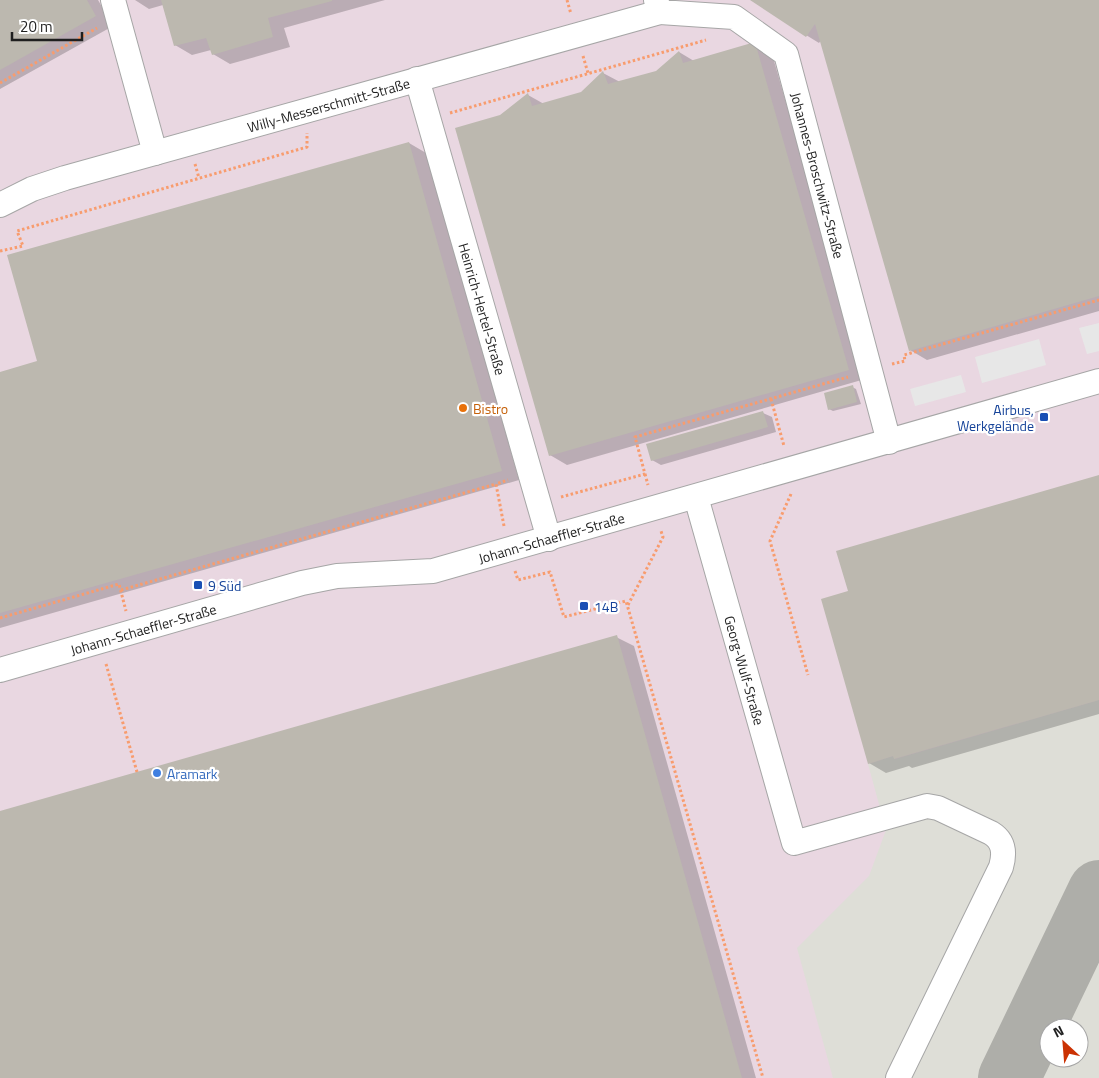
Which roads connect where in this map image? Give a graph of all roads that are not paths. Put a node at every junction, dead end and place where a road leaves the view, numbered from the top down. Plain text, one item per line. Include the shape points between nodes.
1 (113, 0) edge
2 (658, 6) edge
3 (417, 79) junction
4 (155, 153) junction
5 (0, 205) edge
6 (1099, 382) edge
7 (889, 442) junction
8 (696, 497) junction
9 (549, 539) junction
10 (0, 670) edge
11 (898, 1078) edge

1 - 4 street
2 - 3 street, Willy-Messerschmitt-Straße
2 - 7 street, Johannes-Broschwitz-Straße via 734,17 786,54
3 - 4 street, Willy-Messerschmitt-Straße
3 - 9 street, Heinrich-Hertel-Straße
4 - 5 street, Willy-Messerschmitt-Straße via 32,189
6 - 7 street, Johann-Schaeffler-Straße
7 - 8 street, Johann-Schaeffler-Straße
8 - 9 street, Johann-Schaeffler-Straße
8 - 11 street, Georg-Wulf-Straße via 794,843 927,806 990,833 1002,846 1001,867
9 - 10 street, Johann-Schaeffler-Straße via 432,571 337,576 302,583

